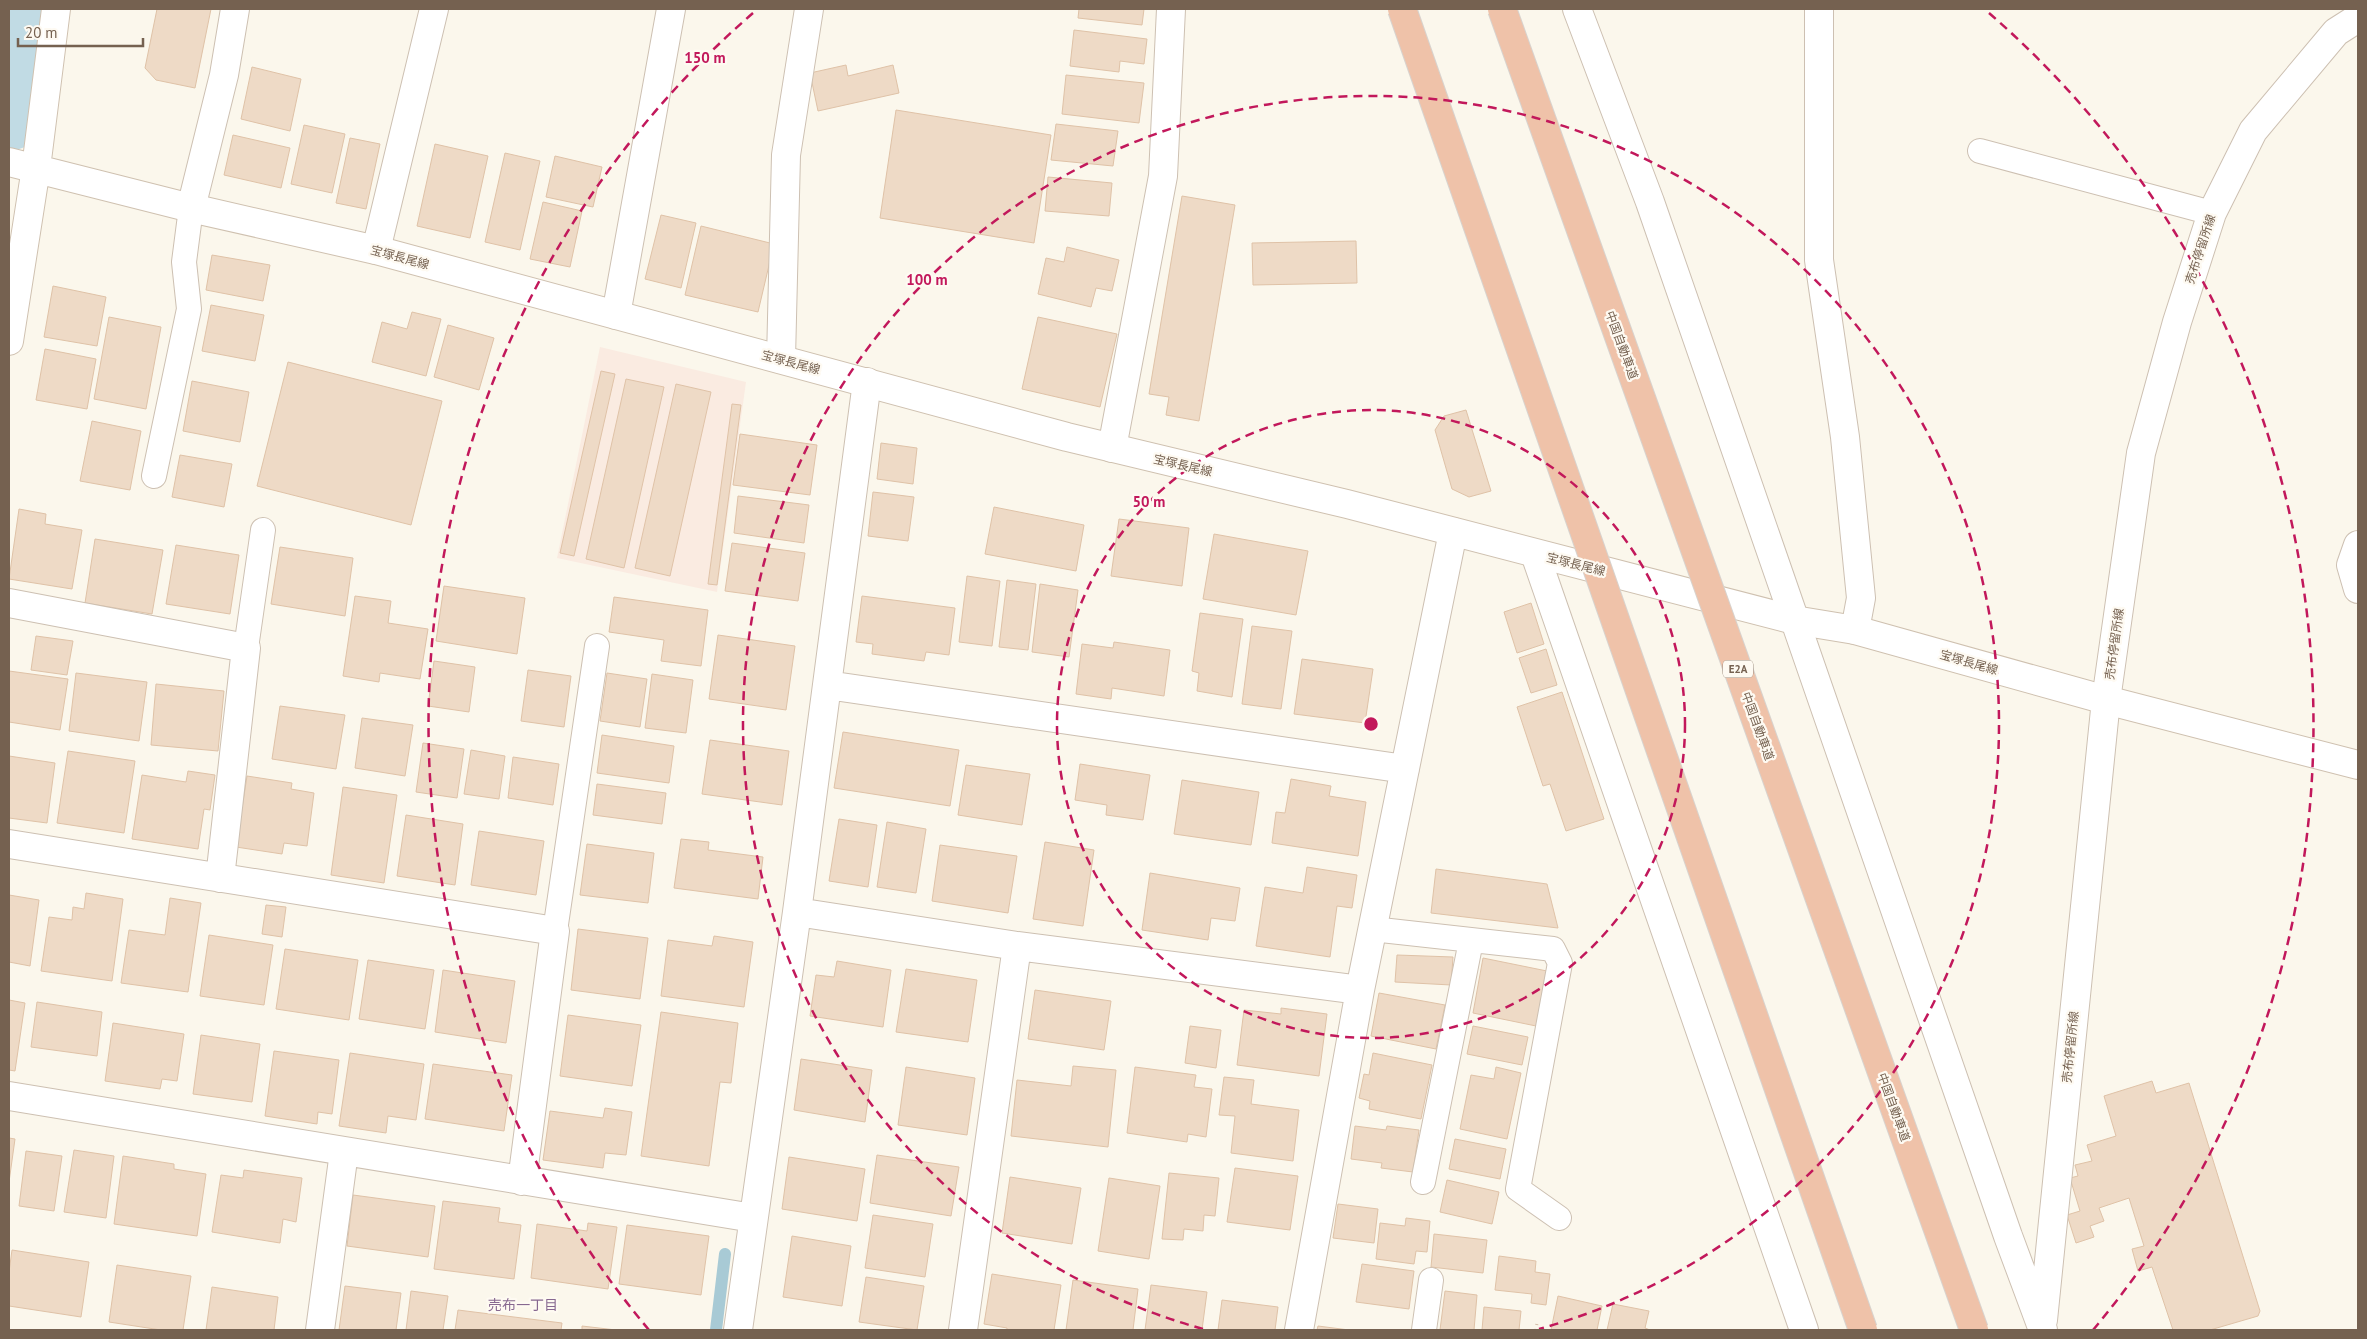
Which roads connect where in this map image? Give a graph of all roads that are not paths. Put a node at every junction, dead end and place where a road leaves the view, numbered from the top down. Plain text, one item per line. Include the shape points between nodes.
1 (56, 9) edge
2 (235, 9) edge
3 (434, 9) edge
4 (671, 9) edge
5 (809, 9) edge
6 (1171, 9) edge
7 (1402, 9) edge
8 (1502, 9) edge
9 (1577, 9) edge
10 (1819, 9) edge
11 (2358, 18) edge
12 (1980, 152) dead end
13 (19, 164) edge
14 (191, 208) junction
15 (2212, 212) junction
16 (376, 250) junction
17 (616, 314) junction
18 (9, 341) edge
19 (781, 359) junction
20 (867, 382) junction
21 (1112, 448) junction
22 (154, 476) dead end
23 (263, 530) dead end
24 (1453, 532) junction
25 (2358, 545) edge
26 (1535, 554) junction
27 (2358, 589) edge
28 (9, 603) edge
29 (1794, 620) junction
30 (1855, 630) junction
31 (597, 646) dead end
32 (246, 648) junction
33 (827, 685) junction
34 (2106, 700) junction
35 (2358, 765) edge
36 (1405, 769) junction
37 (9, 844) edge
38 (220, 878) junction
39 (797, 912) junction
40 (1372, 929) junction
41 (555, 931) junction
42 (1471, 941) junction
43 (1017, 946) junction
44 (1360, 990) junction
45 (9, 1096) edge
46 (344, 1152) junction
47 (522, 1181) junction
48 (1422, 1182) dead end
49 (752, 1218) junction
50 (1559, 1218) dead end
51 (1431, 1280) dead end
52 (2043, 1328) edge
53 (744, 1329) edge
54 (320, 1330) edge
55 (963, 1330) edge
56 (1299, 1330) edge
57 (1424, 1330) edge
58 (1804, 1330) edge
59 (1864, 1330) edge
60 (1974, 1330) edge

1 - 13 street
2 - 14 street via 224,75
3 - 16 street
4 - 17 street
5 - 19 street via 786,155
6 - 21 street via 1163,176
7 - 59 highway, bridge
8 - 60 highway, 中国自動車道 / E2A, bridge
9 - 29 street via 1650,202
10 - 30 street via 1819,260 1852,503 1861,598
11 - 15 street, 売布停留所線 via 2336,32 2253,131
12 - 15 lane
13 - 14 street, 宝塚長尾線
13 - 18 street
14 - 16 street, 宝塚長尾線
14 - 22 lane via 184,262 190,309
15 - 34 street, 売布停留所線 via 2140,453
16 - 17 street, 宝塚長尾線
17 - 19 street, 宝塚長尾線
19 - 20 street, 宝塚長尾線
20 - 21 street, 宝塚長尾線
20 - 33 street
21 - 24 street, 宝塚長尾線
23 - 32 lane
24 - 26 street, 宝塚長尾線
24 - 36 street
25 - 27 street via 2351,565
26 - 29 street, 宝塚長尾線
26 - 58 street
28 - 32 street
29 - 30 street, 宝塚長尾線
29 - 52 street
30 - 34 street, 宝塚長尾線
31 - 41 lane
32 - 38 street
33 - 36 street
33 - 39 street
34 - 35 street, 宝塚長尾線
34 - 52 street, 売布停留所線
36 - 40 street
37 - 38 street
38 - 41 street
39 - 43 street
39 - 49 street
40 - 42 lane
40 - 44 street
41 - 47 street
42 - 48 lane
42 - 50 lane via 1552,950 1560,962 1518,1189
43 - 44 street
43 - 55 street
44 - 56 street
45 - 46 street
46 - 47 street
46 - 54 street
47 - 49 street
49 - 53 street
51 - 57 lane

